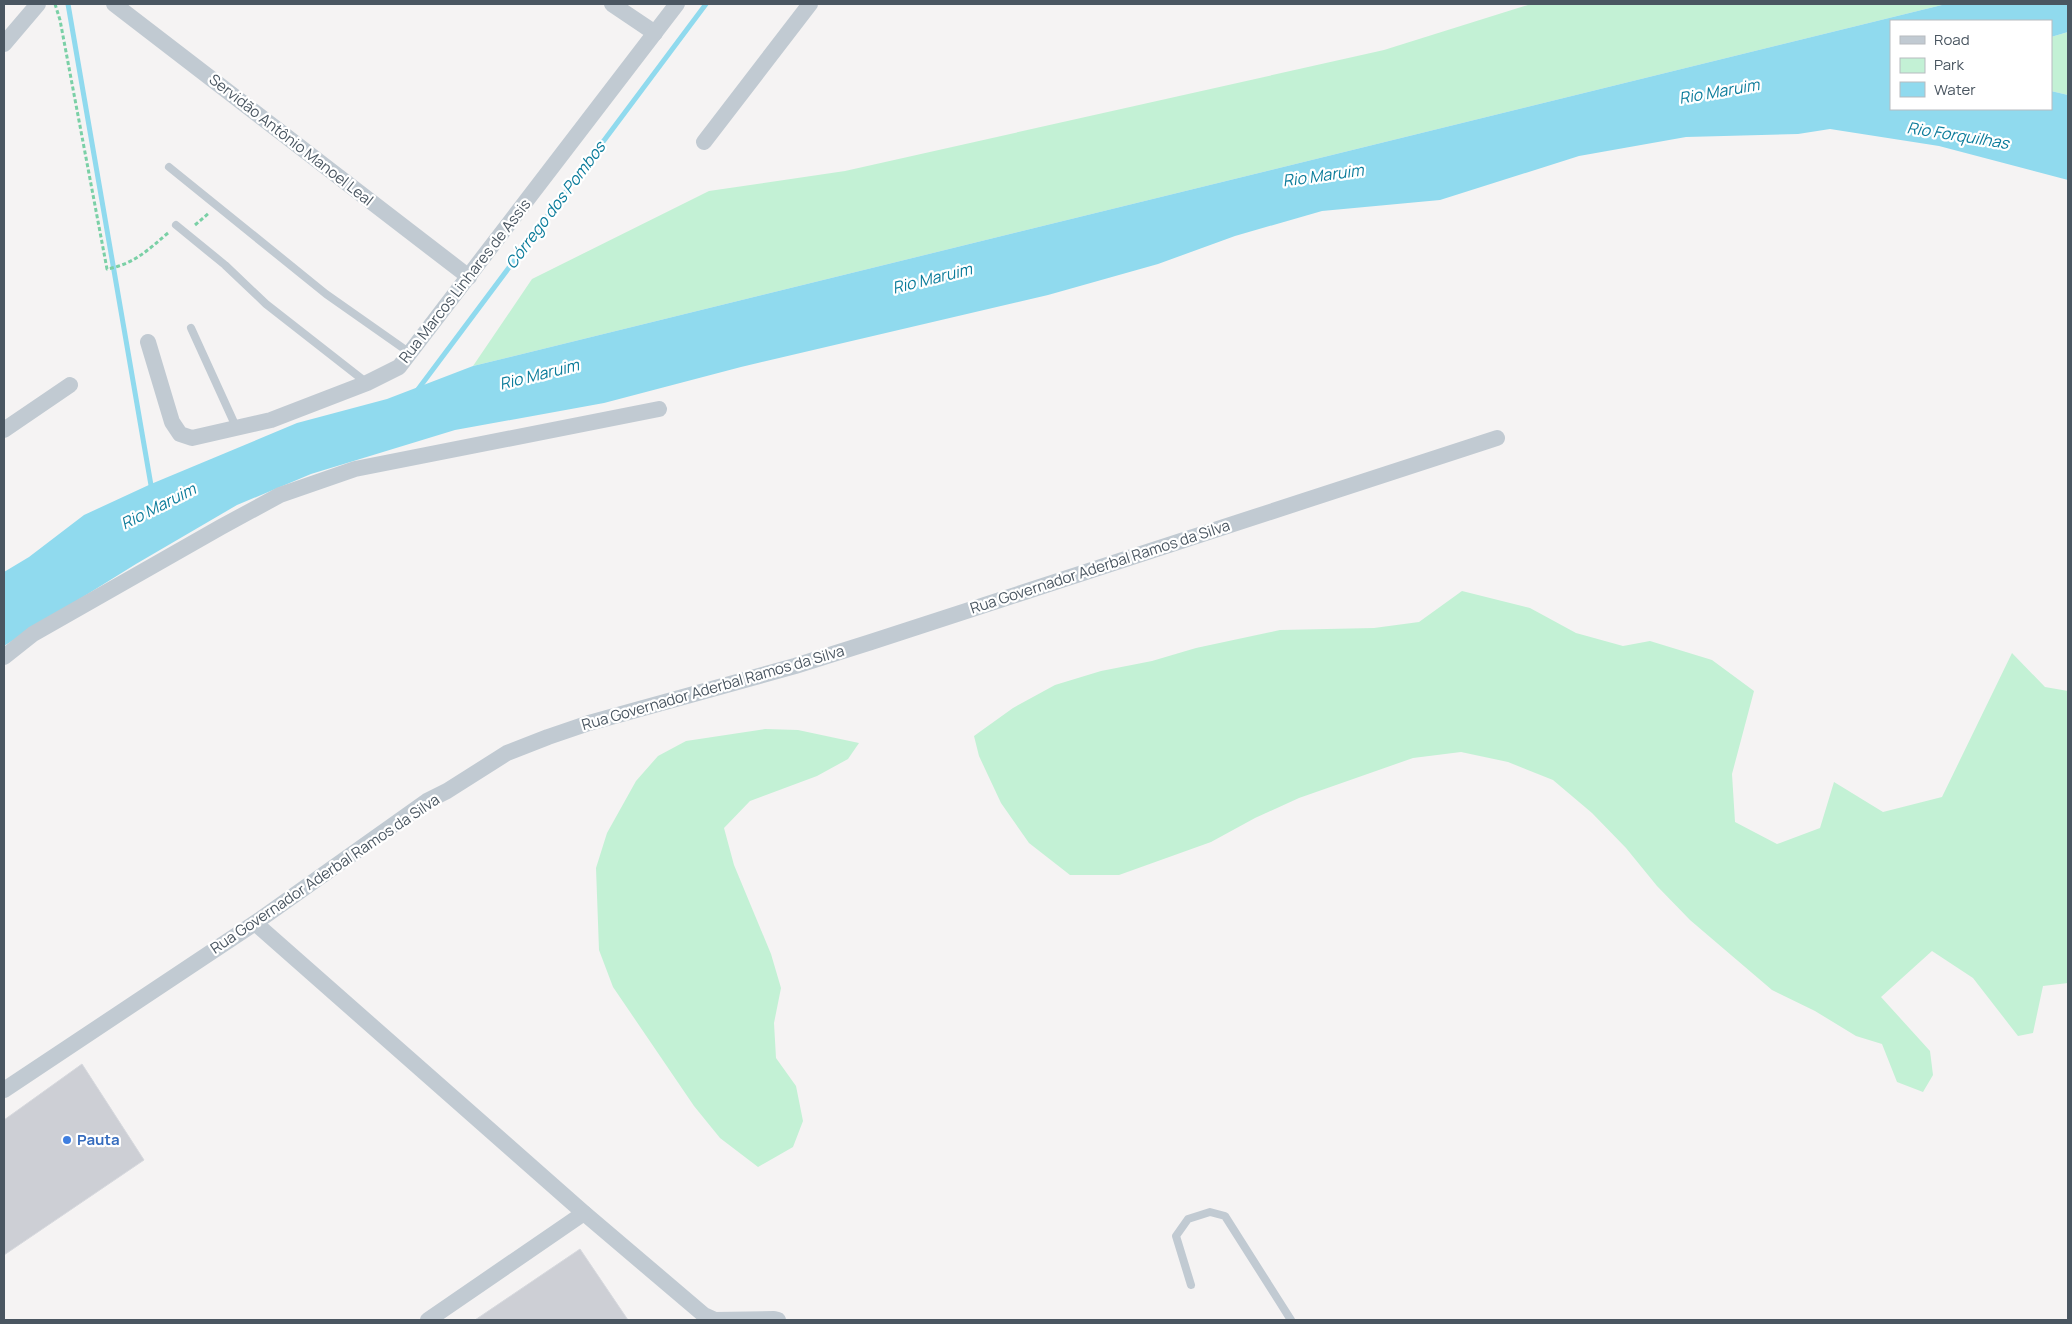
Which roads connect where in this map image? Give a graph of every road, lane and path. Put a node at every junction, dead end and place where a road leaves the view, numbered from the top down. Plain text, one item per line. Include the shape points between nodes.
1 (38, 4) edge
2 (54, 4) edge
3 (114, 4) edge
4 (612, 4) edge
5 (677, 4) edge
6 (810, 4) edge
7 (655, 33) junction
8 (4, 44) edge
9 (704, 142) dead end
10 (168, 167) dead end
11 (216, 206) junction
12 (176, 225) joint
13 (186, 233) junction
14 (469, 277) junction
15 (191, 328) dead end
16 (148, 342) dead end
17 (410, 353) junction
18 (366, 383) junction
19 (70, 385) dead end
20 (659, 409) dead end
21 (237, 429) junction
22 (4, 430) edge
23 (1497, 438) dead end
24 (4, 657) edge
25 (255, 923) junction
26 (4, 1090) edge
27 (584, 1213) junction
28 (1191, 1285) dead end
29 (428, 1320) edge
30 (778, 1320) edge
31 (1291, 1320) edge

1 - 8 street
2 - 12 path via 60,20 107,269 123,266 145,253
3 - 14 street, Servidão Antônio Manoel Leal
4 - 7 street
5 - 7 street, Rua Marcos Linhares de Assis
6 - 9 street
7 - 14 street, Rua Marcos Linhares de Assis
10 - 11 lane
11 - 13 path
11 - 17 lane via 326,294
12 - 13 lane
13 - 18 lane via 266,304
14 - 17 street, Rua Marcos Linhares de Assis
15 - 21 lane
16 - 21 street, Rua Marcos Linhares de Assis via 170,416 180,434 197,438
17 - 18 street, Rua Marcos Linhares de Assis via 399,367
18 - 21 street, Rua Marcos Linhares de Assis via 271,420
19 - 22 street
20 - 24 street via 355,469 280,495 33,634
23 - 25 street, Rua Governador Aderbal Ramos da Silva via 861,645 548,737 507,753 427,801
25 - 26 street, Rua Governador Aderbal Ramos da Silva
25 - 27 street
27 - 29 street
27 - 30 street via 704,1315 715,1320
28 - 31 lane via 1176,1236 1188,1219 1210,1212 1225,1216

